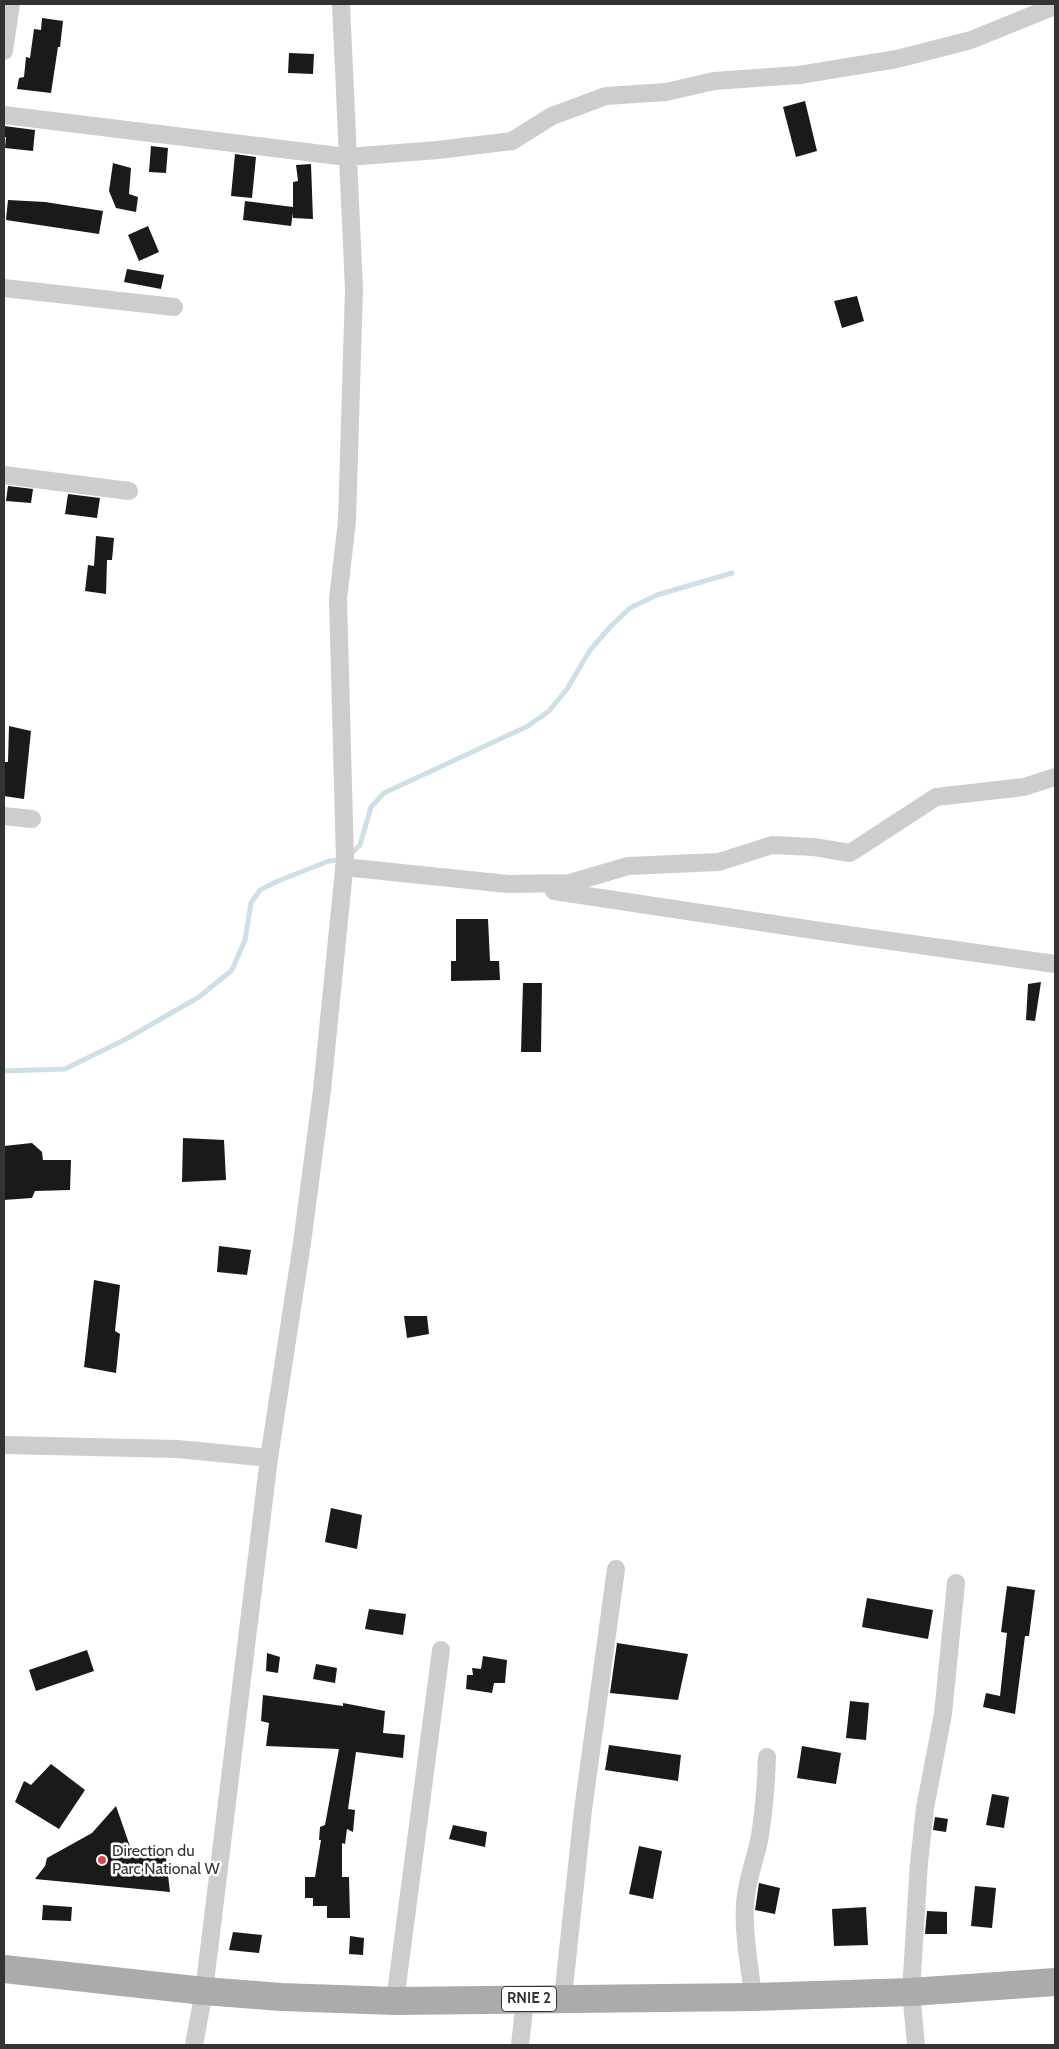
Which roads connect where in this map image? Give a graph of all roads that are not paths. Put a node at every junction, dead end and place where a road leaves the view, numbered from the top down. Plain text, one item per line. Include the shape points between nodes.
1 (11, 4) edge
2 (341, 4) edge
3 (1055, 6) edge
4 (4, 51) edge
5 (4, 115) edge
6 (347, 157) junction
7 (4, 288) edge
8 (174, 307) dead end
9 (4, 475) edge
10 (129, 491) dead end
11 (1055, 778) edge
12 (4, 816) edge
13 (32, 820) dead end
14 (344, 867) junction
15 (508, 884) junction
16 (1055, 964) edge
17 (4, 1445) edge
18 (269, 1458) junction
19 (616, 1569) dead end
20 (956, 1583) dead end
21 (441, 1650) dead end
22 (768, 1757) dead end
23 (4, 1970) edge
24 (1055, 1982) edge
25 (204, 1991) junction
26 (910, 1992) junction
27 (753, 1997) junction
28 (563, 1998) junction
29 (525, 2000) junction
30 (396, 2001) junction
31 (194, 2045) edge
32 (520, 2045) edge
33 (916, 2045) edge

1 - 4 street
2 - 6 street
3 - 6 street via 971,40 897,59 799,74 714,81 666,92 606,96 552,116 512,141
5 - 6 street
6 - 14 street via 354,288 347,521 338,599
7 - 8 street
9 - 10 street
11 - 15 street via 1024,788 936,796 850,853 772,845 719,862 628,866 570,883
12 - 13 street
14 - 15 street
14 - 18 street via 304,1233
15 - 16 street
17 - 18 street via 178,1449
18 - 25 street
19 - 28 street via 583,1810
20 - 26 street via 943,1714 925,1808
21 - 30 street
22 - 27 street via 764,1813 745,1905
23 - 25 main road, RNIE 2
24 - 26 main road, RNIE 2
25 - 30 main road, RNIE 2
25 - 31 street
26 - 27 main road, RNIE 2
26 - 33 street
27 - 28 main road, RNIE 2
28 - 29 main road, RNIE 2
29 - 30 main road, RNIE 2
29 - 32 street

